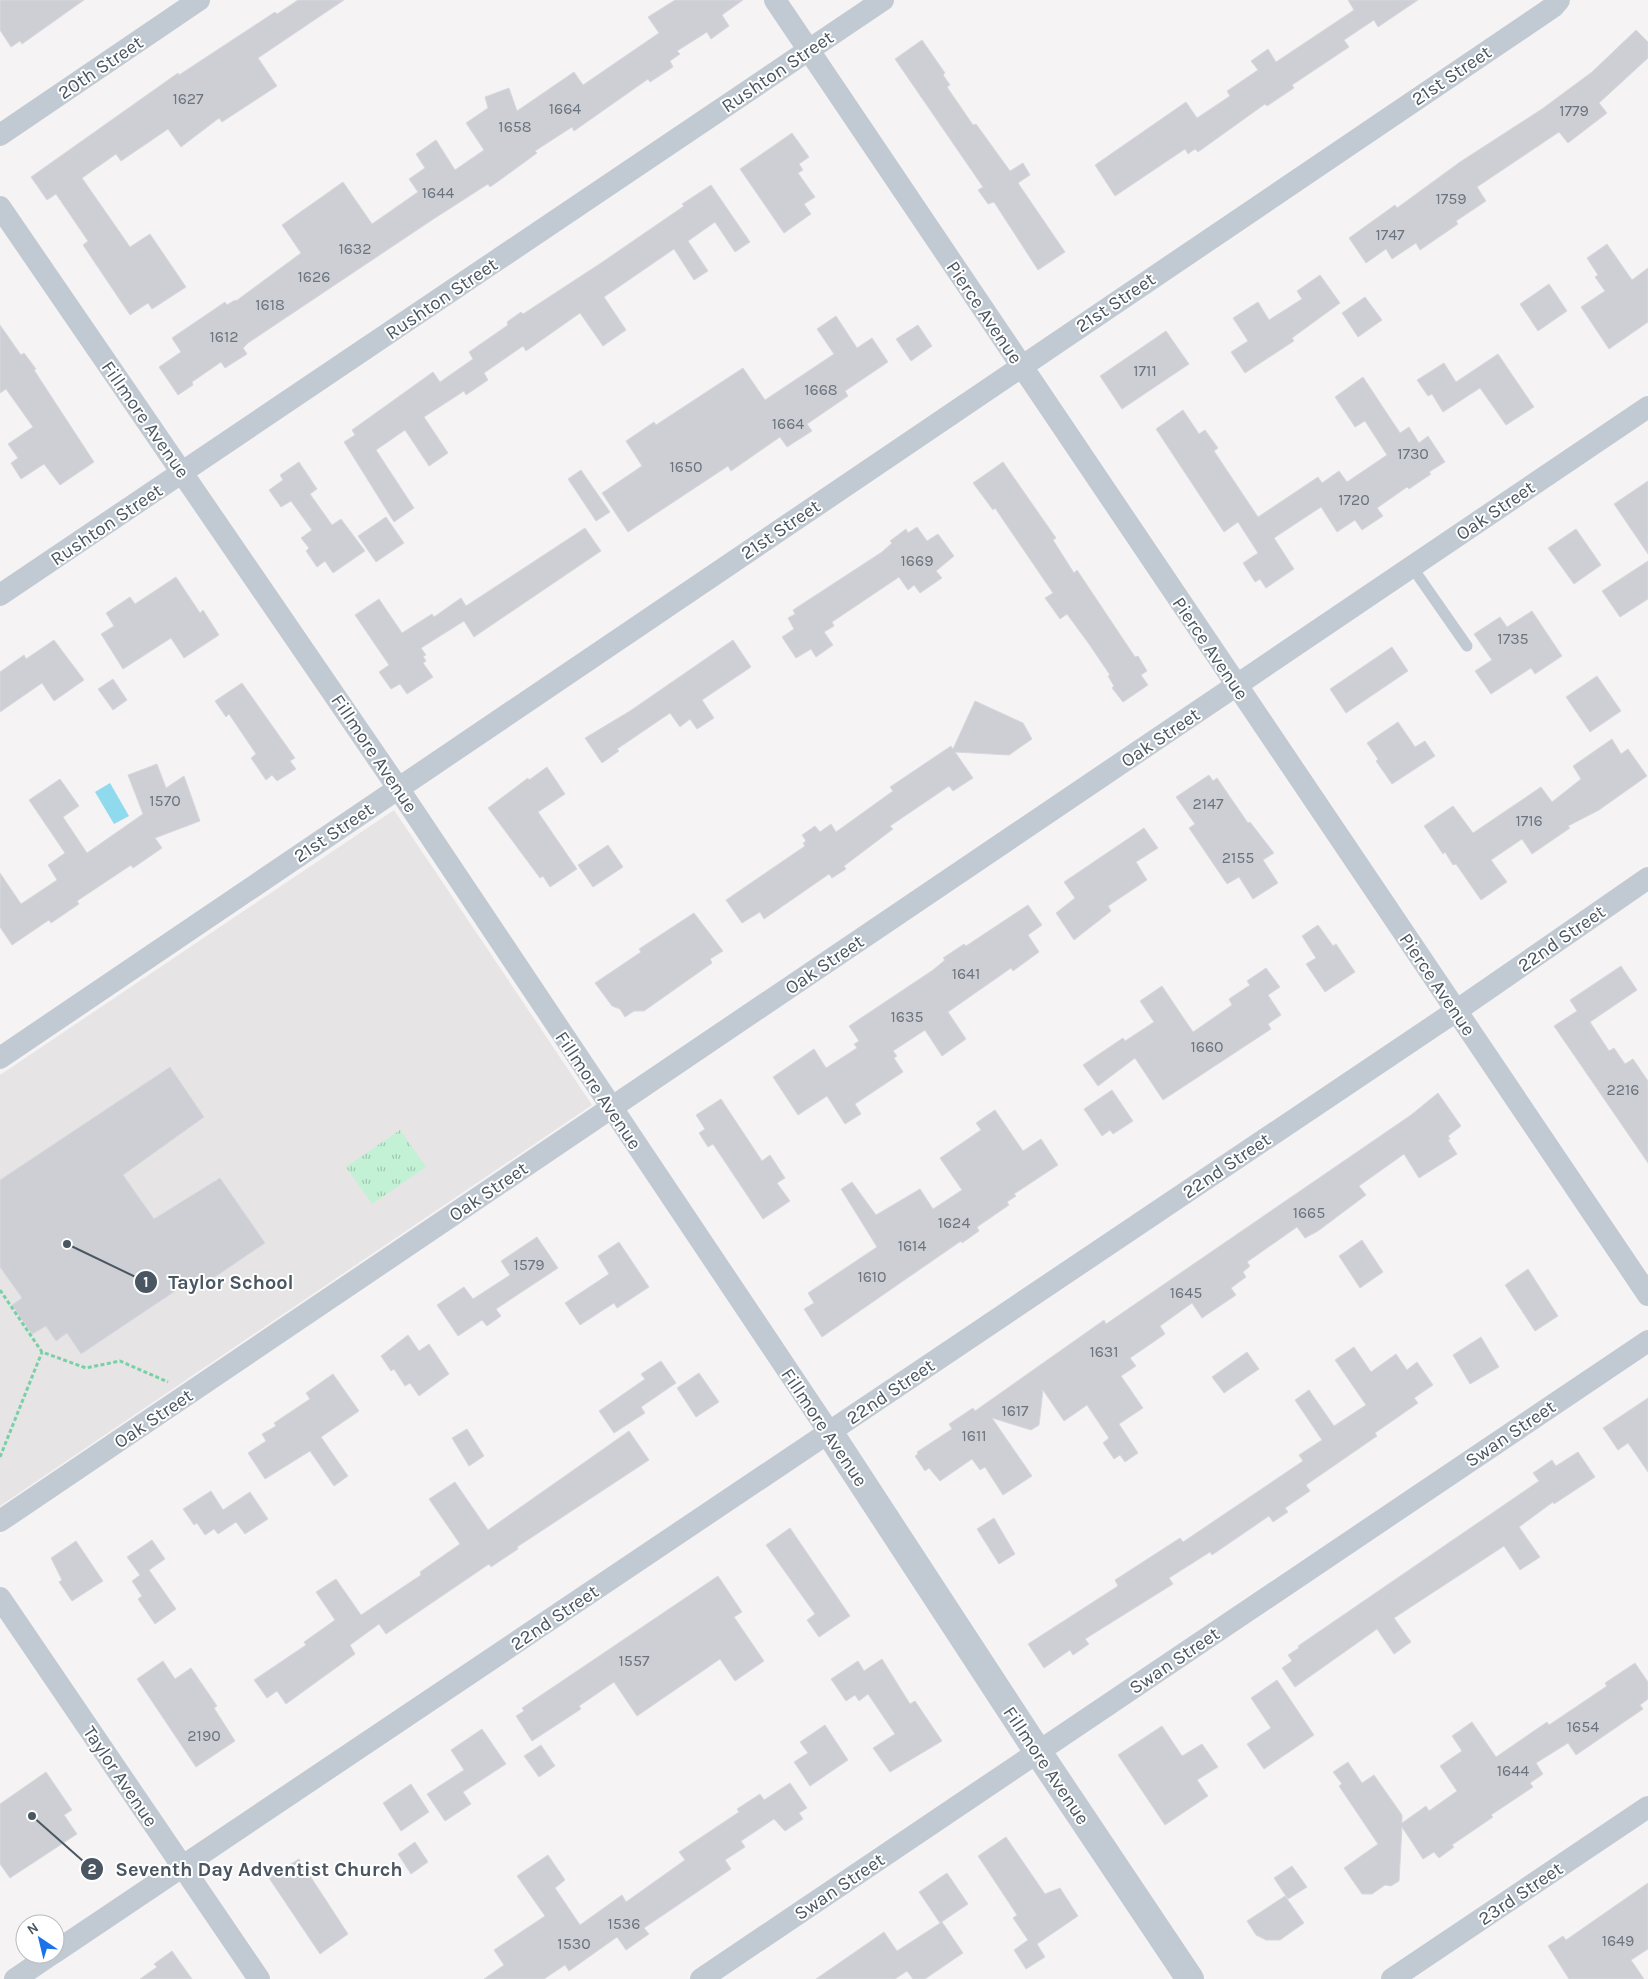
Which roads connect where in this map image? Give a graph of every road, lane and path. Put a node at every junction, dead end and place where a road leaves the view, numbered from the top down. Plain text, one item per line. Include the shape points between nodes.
1 (199, 0) edge
2 (775, 0) edge
3 (883, 0) edge
4 (1559, 0) edge
5 (808, 50) junction
6 (0, 135) edge
7 (0, 207) edge
8 (1022, 366) junction
9 (1648, 407) edge
10 (183, 472) junction
11 (1412, 566) junction
12 (0, 595) edge
13 (1467, 646) dead end
14 (1236, 685) junction
15 (398, 788) junction
16 (1648, 878) edge
17 (1456, 1011) junction
18 (0, 1058) edge
19 (611, 1108) junction
20 (0, 1290) edge
21 (1648, 1295) edge
22 (1648, 1341) edge
23 (42, 1352) junction
24 (192, 1392) junction
25 (829, 1432) junction
26 (0, 1457) edge
27 (0, 1521) edge
28 (0, 1598) edge
29 (1038, 1752) junction
30 (1648, 1807) edge
31 (182, 1866) junction
32 (65, 1945) edge
33 (37, 1964) edge
34 (15, 1979) edge
35 (259, 1979) edge
36 (701, 1979) edge
37 (1190, 1979) edge
38 (1392, 1979) edge

1 - 6 street, 20th Street
2 - 5 street, Pierce Avenue
3 - 5 street, Rushton Street
4 - 8 street, 21st Street
5 - 8 street, Pierce Avenue
5 - 10 street, Rushton Street
7 - 10 street, Fillmore Avenue
8 - 14 street, Pierce Avenue
8 - 15 street, 21st Street
9 - 11 street, Oak Street
10 - 12 street, Rushton Street
10 - 15 street, Fillmore Avenue
11 - 13 lane
11 - 14 street, Oak Street
14 - 17 street, Pierce Avenue
14 - 19 street, Oak Street
15 - 18 street, 21st Street
15 - 19 street, Fillmore Avenue
16 - 17 street, 22nd Street
17 - 21 street, Pierce Avenue
17 - 25 street, 22nd Street
19 - 24 street, Oak Street
19 - 25 street, Fillmore Avenue
20 - 23 path
22 - 29 street, Swan Street
23 - 24 path via 86,1368 120,1361
23 - 26 path
24 - 27 street, Oak Street
25 - 29 street, Fillmore Avenue
25 - 31 street, 22nd Street
28 - 31 street, Taylor Avenue
29 - 36 street, Swan Street
29 - 37 street, Fillmore Avenue
30 - 38 street, 23rd Street
31 - 32 street, 22nd Street
31 - 35 street, Taylor Avenue
33 - 34 street

